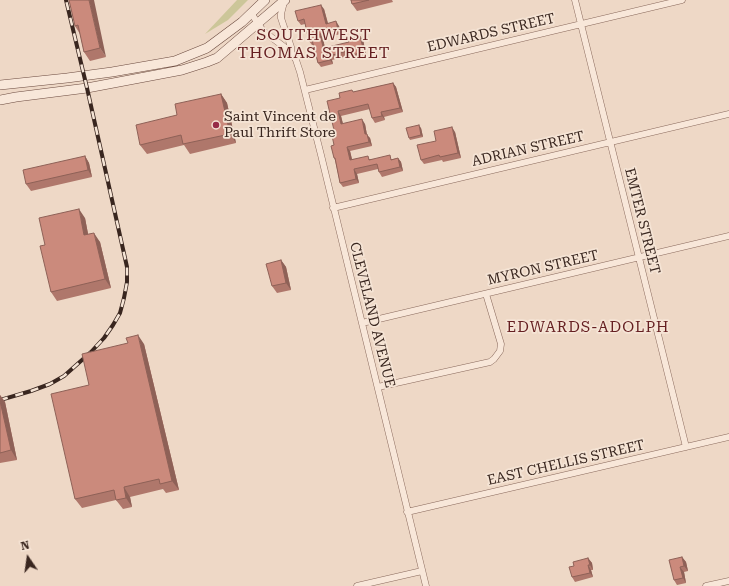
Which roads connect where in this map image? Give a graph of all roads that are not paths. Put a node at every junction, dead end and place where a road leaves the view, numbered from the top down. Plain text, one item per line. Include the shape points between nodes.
1 (265, 0) edge
2 (575, 0) edge
3 (682, 0) edge
4 (285, 1) edge
5 (251, 13) junction
6 (258, 24) junction
7 (582, 24) junction
8 (291, 52) junction
9 (0, 85) edge
10 (304, 90) junction
11 (0, 100) edge
12 (729, 114) edge
13 (610, 142) junction
14 (333, 208) junction
15 (729, 236) edge
16 (639, 258) junction
17 (486, 294) junction
18 (362, 323) junction
19 (378, 386) junction
20 (729, 437) edge
21 (686, 447) junction
22 (408, 512) junction
23 (422, 571) junction
24 (729, 580) edge
25 (357, 586) edge
26 (426, 586) edge
27 (706, 586) edge

1 - 5 main road
2 - 7 street, EMTER STREET
3 - 7 street, EDWARDS STREET
4 - 6 main road
4 - 8 street, CLEVELAND AVENUE via 281,18
5 - 6 street, CLEVELAND AVENUE
5 - 9 main road via 207,48 175,61
6 - 8 street, CLEVELAND AVENUE via 263,31
6 - 11 main road via 217,58 182,70 87,88
7 - 10 street, EDWARDS STREET
7 - 13 street, EMTER STREET
8 - 10 street, CLEVELAND AVENUE via 298,65
10 - 14 street, CLEVELAND AVENUE
12 - 13 street, ADRIAN STREET
13 - 14 street, ADRIAN STREET
13 - 16 street, EMTER STREET
14 - 18 street, CLEVELAND AVENUE
15 - 16 street, MYRON STREET
16 - 17 street, MYRON STREET
16 - 21 street, EMTER STREET
17 - 18 street, MYRON STREET
17 - 19 street via 501,344 500,351 494,359 490,362
18 - 19 street, CLEVELAND AVENUE
19 - 22 street, CLEVELAND AVENUE
20 - 21 street, EAST CHELLIS STREET
21 - 22 street, EAST CHELLIS STREET
22 - 23 street, CLEVELAND AVENUE
23 - 25 street
23 - 26 street, CLEVELAND AVENUE
24 - 27 street

